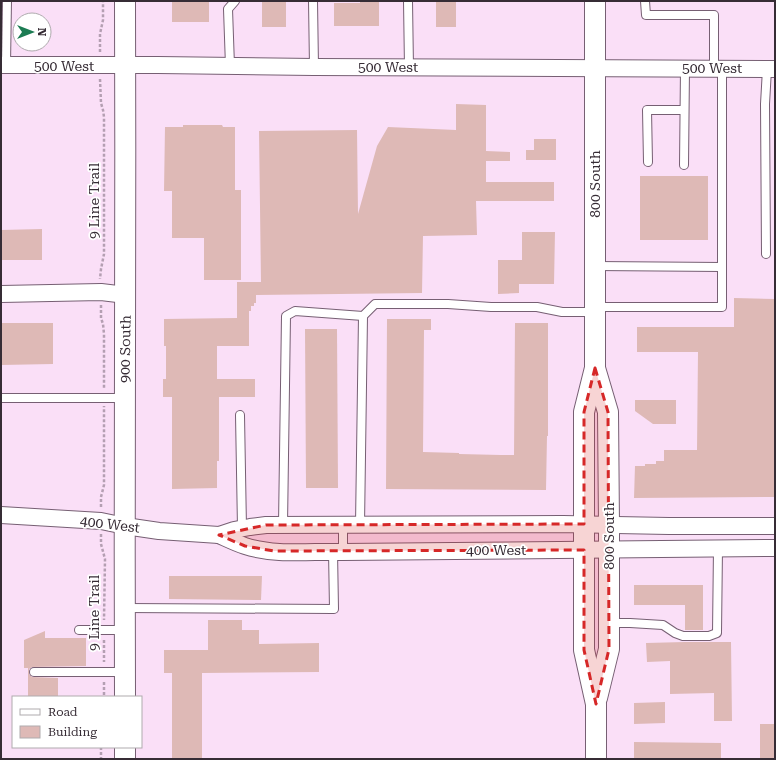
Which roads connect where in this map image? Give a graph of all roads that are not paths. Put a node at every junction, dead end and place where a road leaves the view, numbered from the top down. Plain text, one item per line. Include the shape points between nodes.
1 (7, 1) edge
2 (125, 1) edge
3 (235, 1) edge
4 (313, 1) edge
5 (408, 1) edge
6 (595, 1) edge
7 (645, 1) edge
8 (4, 65) edge
9 (125, 66) junction
10 (230, 66) junction
11 (314, 67) junction
12 (409, 68) junction
13 (595, 68) junction
14 (685, 68) junction
15 (718, 68) junction
16 (771, 69) edge
17 (684, 110) junction
18 (648, 162) dead end
19 (684, 165) dead end
20 (766, 254) dead end
21 (595, 266) junction
22 (722, 267) junction
23 (1, 294) edge
24 (126, 295) junction
25 (595, 309) junction
26 (363, 316) junction
27 (595, 368) junction
28 (1, 398) edge
29 (125, 398) junction
30 (240, 416) dead end
31 (1, 515) edge
32 (584, 524) junction
33 (283, 525) junction
34 (343, 525) junction
35 (360, 525) junction
36 (609, 525) junction
37 (125, 526) junction
38 (775, 526) edge
39 (242, 528) junction
40 (219, 535) junction
41 (718, 548) junction
42 (775, 548) edge
43 (584, 550) junction
44 (609, 550) junction
45 (338, 551) junction
46 (124, 608) junction
47 (609, 623) junction
48 (79, 630) dead end
49 (125, 630) junction
50 (34, 672) dead end
51 (125, 672) junction
52 (125, 696) edge
53 (596, 704) junction
54 (125, 748) edge
55 (125, 759) edge
56 (596, 759) edge

1 - 8 lane
2 - 9 street, 900 South
3 - 10 lane via 228,9
4 - 11 lane
5 - 12 lane
6 - 13 street, 800 South
7 - 15 lane via 646,15 714,16
8 - 9 street, 500 West
9 - 10 street, 500 West
9 - 24 street, 900 South
10 - 11 street, 500 West
11 - 12 street, 500 West
12 - 13 street, 500 West
13 - 14 street, 500 West
13 - 21 street, 800 South
14 - 15 street, 500 West
14 - 17 lane
15 - 16 street, 500 West
15 - 22 lane
16 - 20 lane via 765,104
17 - 18 lane via 647,110
17 - 19 lane
21 - 22 lane
21 - 25 street, 800 South
22 - 25 lane via 722,307
23 - 24 street via 100,292
24 - 29 street, 900 South
25 - 26 lane via 562,312 537,307 375,304
25 - 27 street, 800 South
26 - 33 lane via 295,311 286,316
26 - 35 lane
27 - 32 street, 800 South via 584,412
27 - 36 street, 800 South via 608,412
28 - 29 lane
29 - 37 street, 900 South
30 - 39 lane
31 - 37 street, 400 West via 101,521
32 - 35 street, 400 West
32 - 36 street, 400 West
32 - 43 street, 800 South
33 - 34 street, 400 West
33 - 39 street, 400 West
34 - 35 street, 400 West
34 - 45 lane
36 - 38 street, 400 West
36 - 44 street, 800 South
37 - 40 street, 400 West
37 - 46 street, 900 South
39 - 40 street, 400 West
40 - 45 street, 400 West via 264,550
41 - 42 street, 400 West
41 - 44 street, 400 West
41 - 47 lane via 716,633 709,636 683,636 663,625
43 - 44 street, 400 West
43 - 45 street, 400 West
43 - 53 street, 800 South via 584,650
44 - 47 street, 800 South
45 - 46 lane via 334,609
46 - 49 street, 900 South
47 - 53 street, 800 South via 608,649
48 - 49 lane
49 - 51 street, 900 South
50 - 51 lane
51 - 52 street, 900 South
53 - 56 street, 800 South
54 - 55 street

